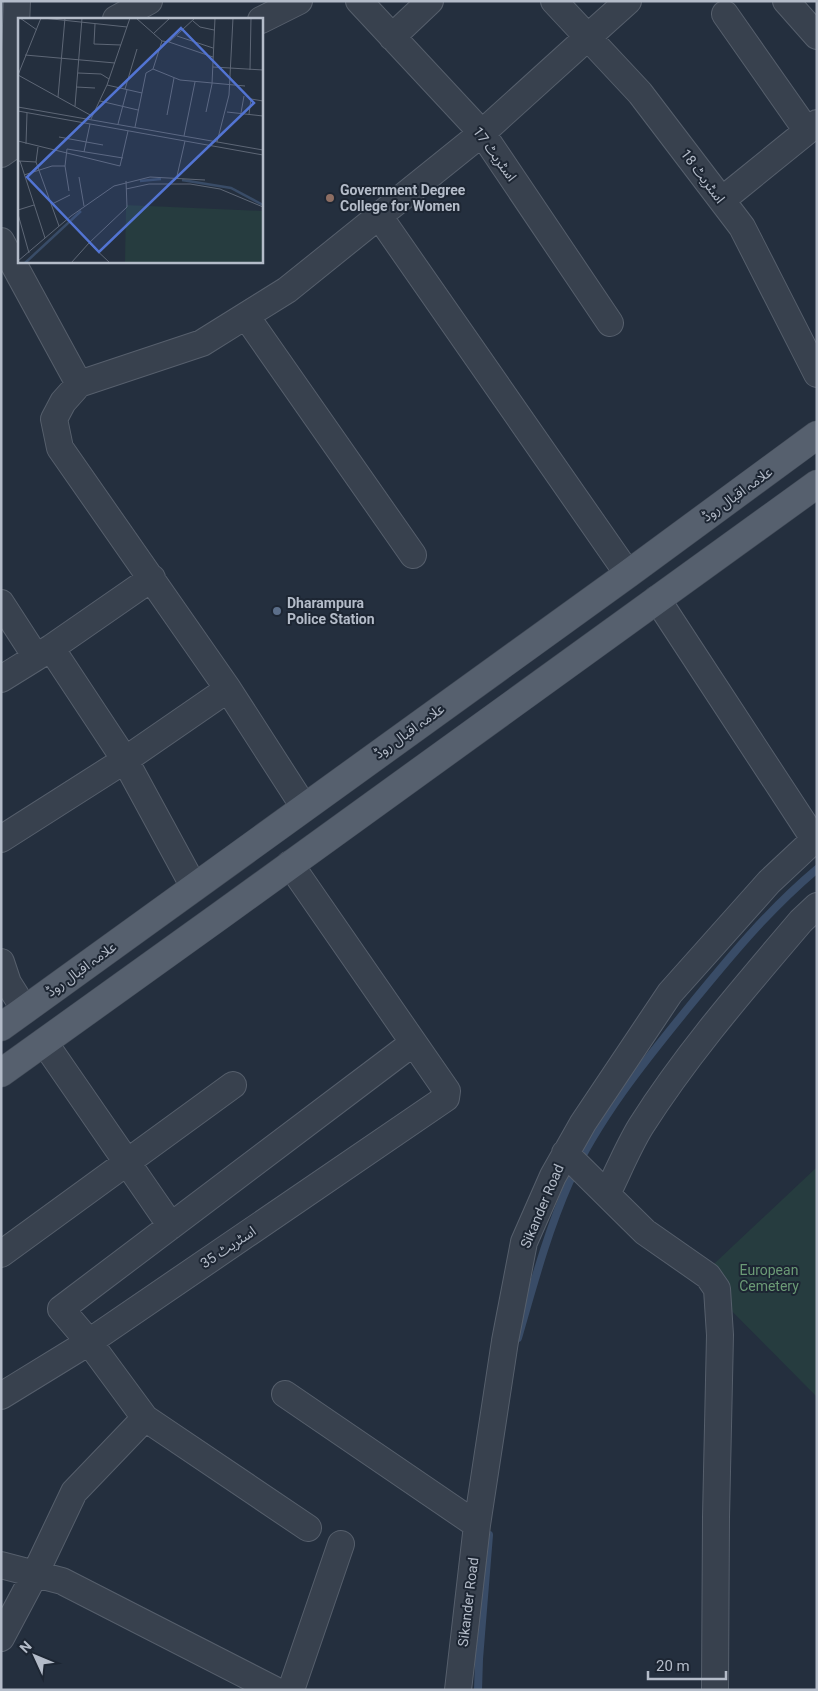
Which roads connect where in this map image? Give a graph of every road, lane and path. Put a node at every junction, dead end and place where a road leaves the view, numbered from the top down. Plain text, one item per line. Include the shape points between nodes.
1 (17, 1) edge
2 (149, 1) edge
3 (299, 1) edge
4 (359, 1) edge
5 (430, 1) edge
6 (554, 1) edge
7 (628, 1) edge
8 (786, 1) edge
9 (726, 14) dead end
10 (118, 18) edge
11 (262, 20) edge
12 (817, 36) edge
13 (392, 37) junction
14 (588, 37) junction
15 (16, 71) edge
16 (812, 127) edge
17 (482, 133) junction
18 (10, 148) edge
19 (722, 200) junction
20 (379, 216) junction
21 (1, 241) edge
22 (246, 316) junction
23 (610, 323) dead end
24 (817, 374) edge
25 (79, 384) junction
26 (817, 435) edge
27 (817, 484) edge
28 (413, 555) dead end
29 (628, 574) junction
30 (152, 578) junction
31 (657, 599) junction
32 (1, 603) edge
33 (43, 652) junction
34 (1, 679) edge
35 (228, 689) junction
36 (125, 760) junction
37 (304, 807) junction
38 (816, 838) edge
39 (1, 839) edge
40 (290, 864) junction
41 (194, 887) junction
42 (817, 906) edge
43 (120, 941) junction
44 (143, 973) junction
45 (4, 977) edge
46 (25, 1010) junction
47 (1, 1027) edge
48 (44, 1042) junction
49 (413, 1043) junction
50 (1, 1073) edge
51 (233, 1085) dead end
52 (565, 1153) junction
53 (127, 1162) junction
54 (607, 1194) junction
55 (171, 1226) junction
56 (1, 1254) edge
57 (89, 1342) junction
58 (285, 1394) dead end
59 (1, 1396) edge
60 (145, 1418) junction
61 (477, 1525) junction
62 (308, 1528) dead end
63 (341, 1544) dead end
64 (1, 1564) edge
65 (35, 1574) junction
66 (1, 1638) edge
67 (275, 1690) edge
68 (291, 1690) edge
69 (458, 1690) edge
70 (715, 1690) edge

1 - 15 street
2 - 10 street
3 - 11 street
4 - 13 street, اسٹریٹ 17
5 - 13 street
6 - 14 street, اسٹریٹ 18
7 - 14 street
8 - 12 street
9 - 16 street
13 - 17 street, اسٹریٹ 17
14 - 17 street
14 - 19 street, اسٹریٹ 18 via 640,93
15 - 18 street
16 - 19 street
17 - 20 street
17 - 23 street, اسٹریٹ 17
19 - 24 street, اسٹریٹ 18 via 742,227
20 - 22 street via 287,290
20 - 29 street
21 - 25 street
22 - 25 street via 202,343
22 - 28 street
25 - 30 street via 63,402 54,419 60,448
26 - 29 main road, علامہ اقبال روڈ
27 - 31 main road
29 - 37 main road, علامہ اقبال روڈ
30 - 33 street
30 - 35 street
31 - 38 street
31 - 40 main road
32 - 33 street
33 - 34 street
33 - 36 street
35 - 36 street
35 - 37 street
36 - 39 street
36 - 41 street
37 - 41 main road, علامہ اقبال روڈ
38 - 52 street, Sikander Road via 769,882 670,993
40 - 44 main road
40 - 49 street
41 - 43 main road, علامہ اقبال روڈ
42 - 54 street via 704,1036 640,1128
43 - 44 main road
43 - 46 main road, علامہ اقبال روڈ
44 - 48 main road
45 - 46 street
46 - 47 main road, علامہ اقبال روڈ
48 - 50 main road
48 - 53 street
49 - 55 street
49 - 57 street, اسٹریٹ 35 via 447,1091 446,1098
51 - 53 street
52 - 54 street
52 - 61 street, Sikander Road via 524,1242 505,1341
53 - 55 street
53 - 56 street
54 - 70 street via 646,1232 708,1276 717,1289 720,1335
55 - 57 street via 61,1309
57 - 59 street, اسٹریٹ 35
57 - 60 street
58 - 61 street
60 - 62 street
60 - 65 street via 74,1492
61 - 69 street, Sikander Road
63 - 68 street
64 - 65 street
65 - 66 street
65 - 67 street via 62,1582

